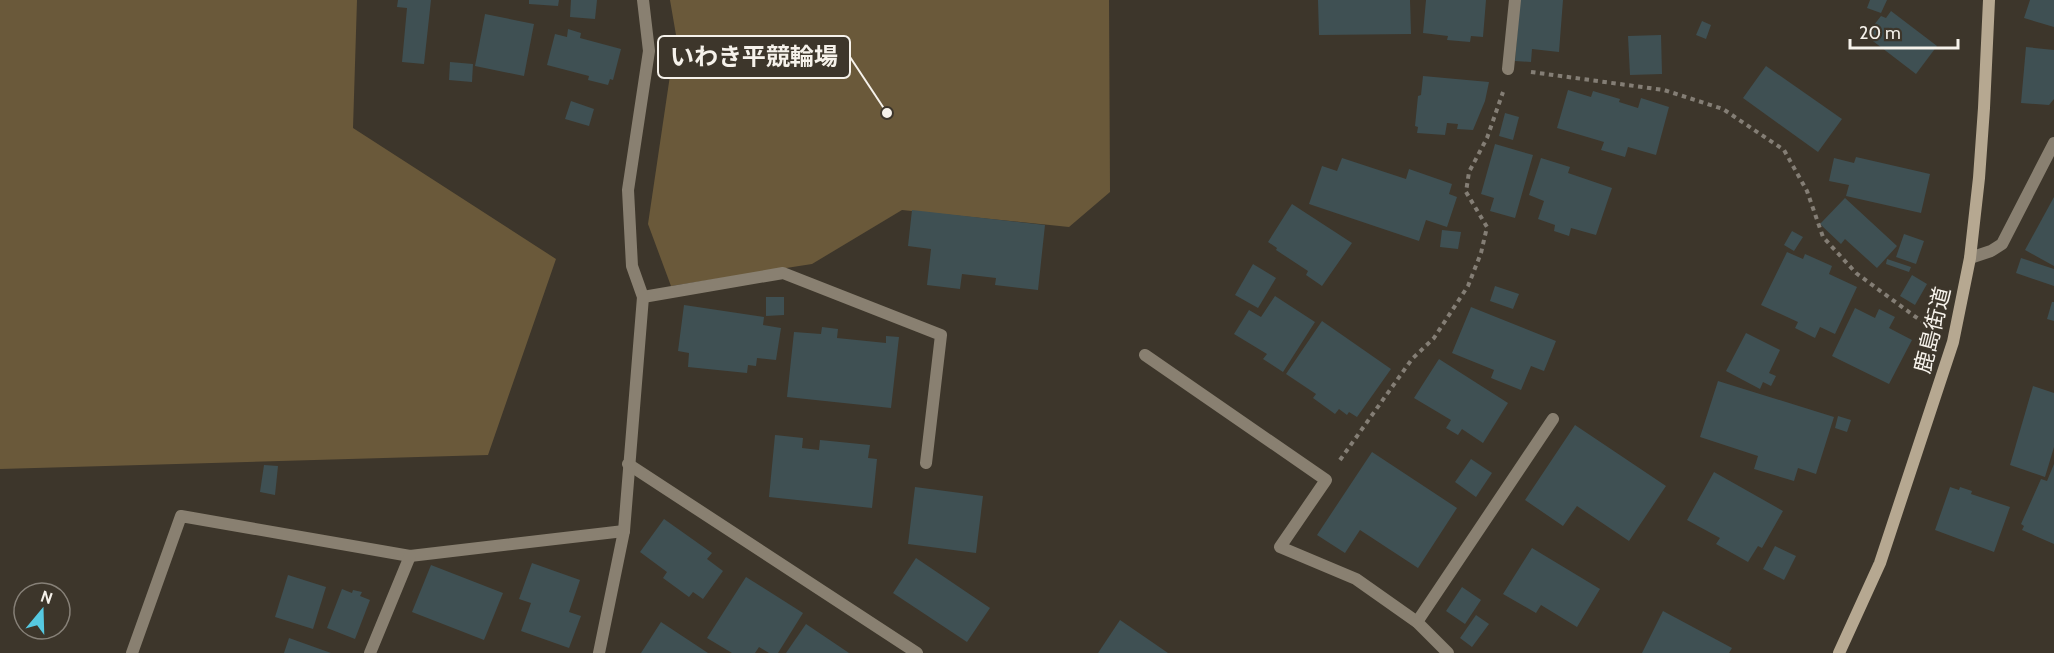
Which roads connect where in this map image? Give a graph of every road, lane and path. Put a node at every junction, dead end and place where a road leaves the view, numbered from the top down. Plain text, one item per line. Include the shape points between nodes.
1 (643, 0) edge
2 (1515, 0) edge
3 (1989, 0) edge
4 (1508, 69) junction
5 (2054, 143) edge
6 (1970, 258) junction
7 (643, 297) junction
8 (1953, 342) junction
9 (1145, 355) dead end
10 (1553, 419) dead end
11 (926, 463) dead end
12 (628, 464) junction
13 (1326, 480) junction
14 (624, 531) junction
15 (410, 556) junction
16 (1417, 622) junction
17 (132, 653) edge
18 (370, 653) edge
19 (599, 653) edge
20 (917, 653) edge
21 (1449, 653) edge
22 (1839, 653) edge

1 - 7 street via 649,51 628,190 632,266
2 - 4 street
3 - 6 street, 鹿島街道
4 - 8 path via 1664,90 1723,109 1784,150 1807,190 1823,237 1856,273
4 - 13 path via 1487,138 1469,172 1466,192 1487,227 1468,286 1434,338 1412,359
5 - 6 street via 2002,244
6 - 8 street, 鹿島街道
7 - 11 street via 783,273 941,334
7 - 12 street
8 - 22 street, 鹿島街道 via 1880,563
9 - 13 street
10 - 16 street
12 - 14 street
12 - 20 street
13 - 16 street via 1280,547 1356,579
14 - 15 street
14 - 19 street
15 - 17 street via 181,516
15 - 18 street
16 - 21 street

